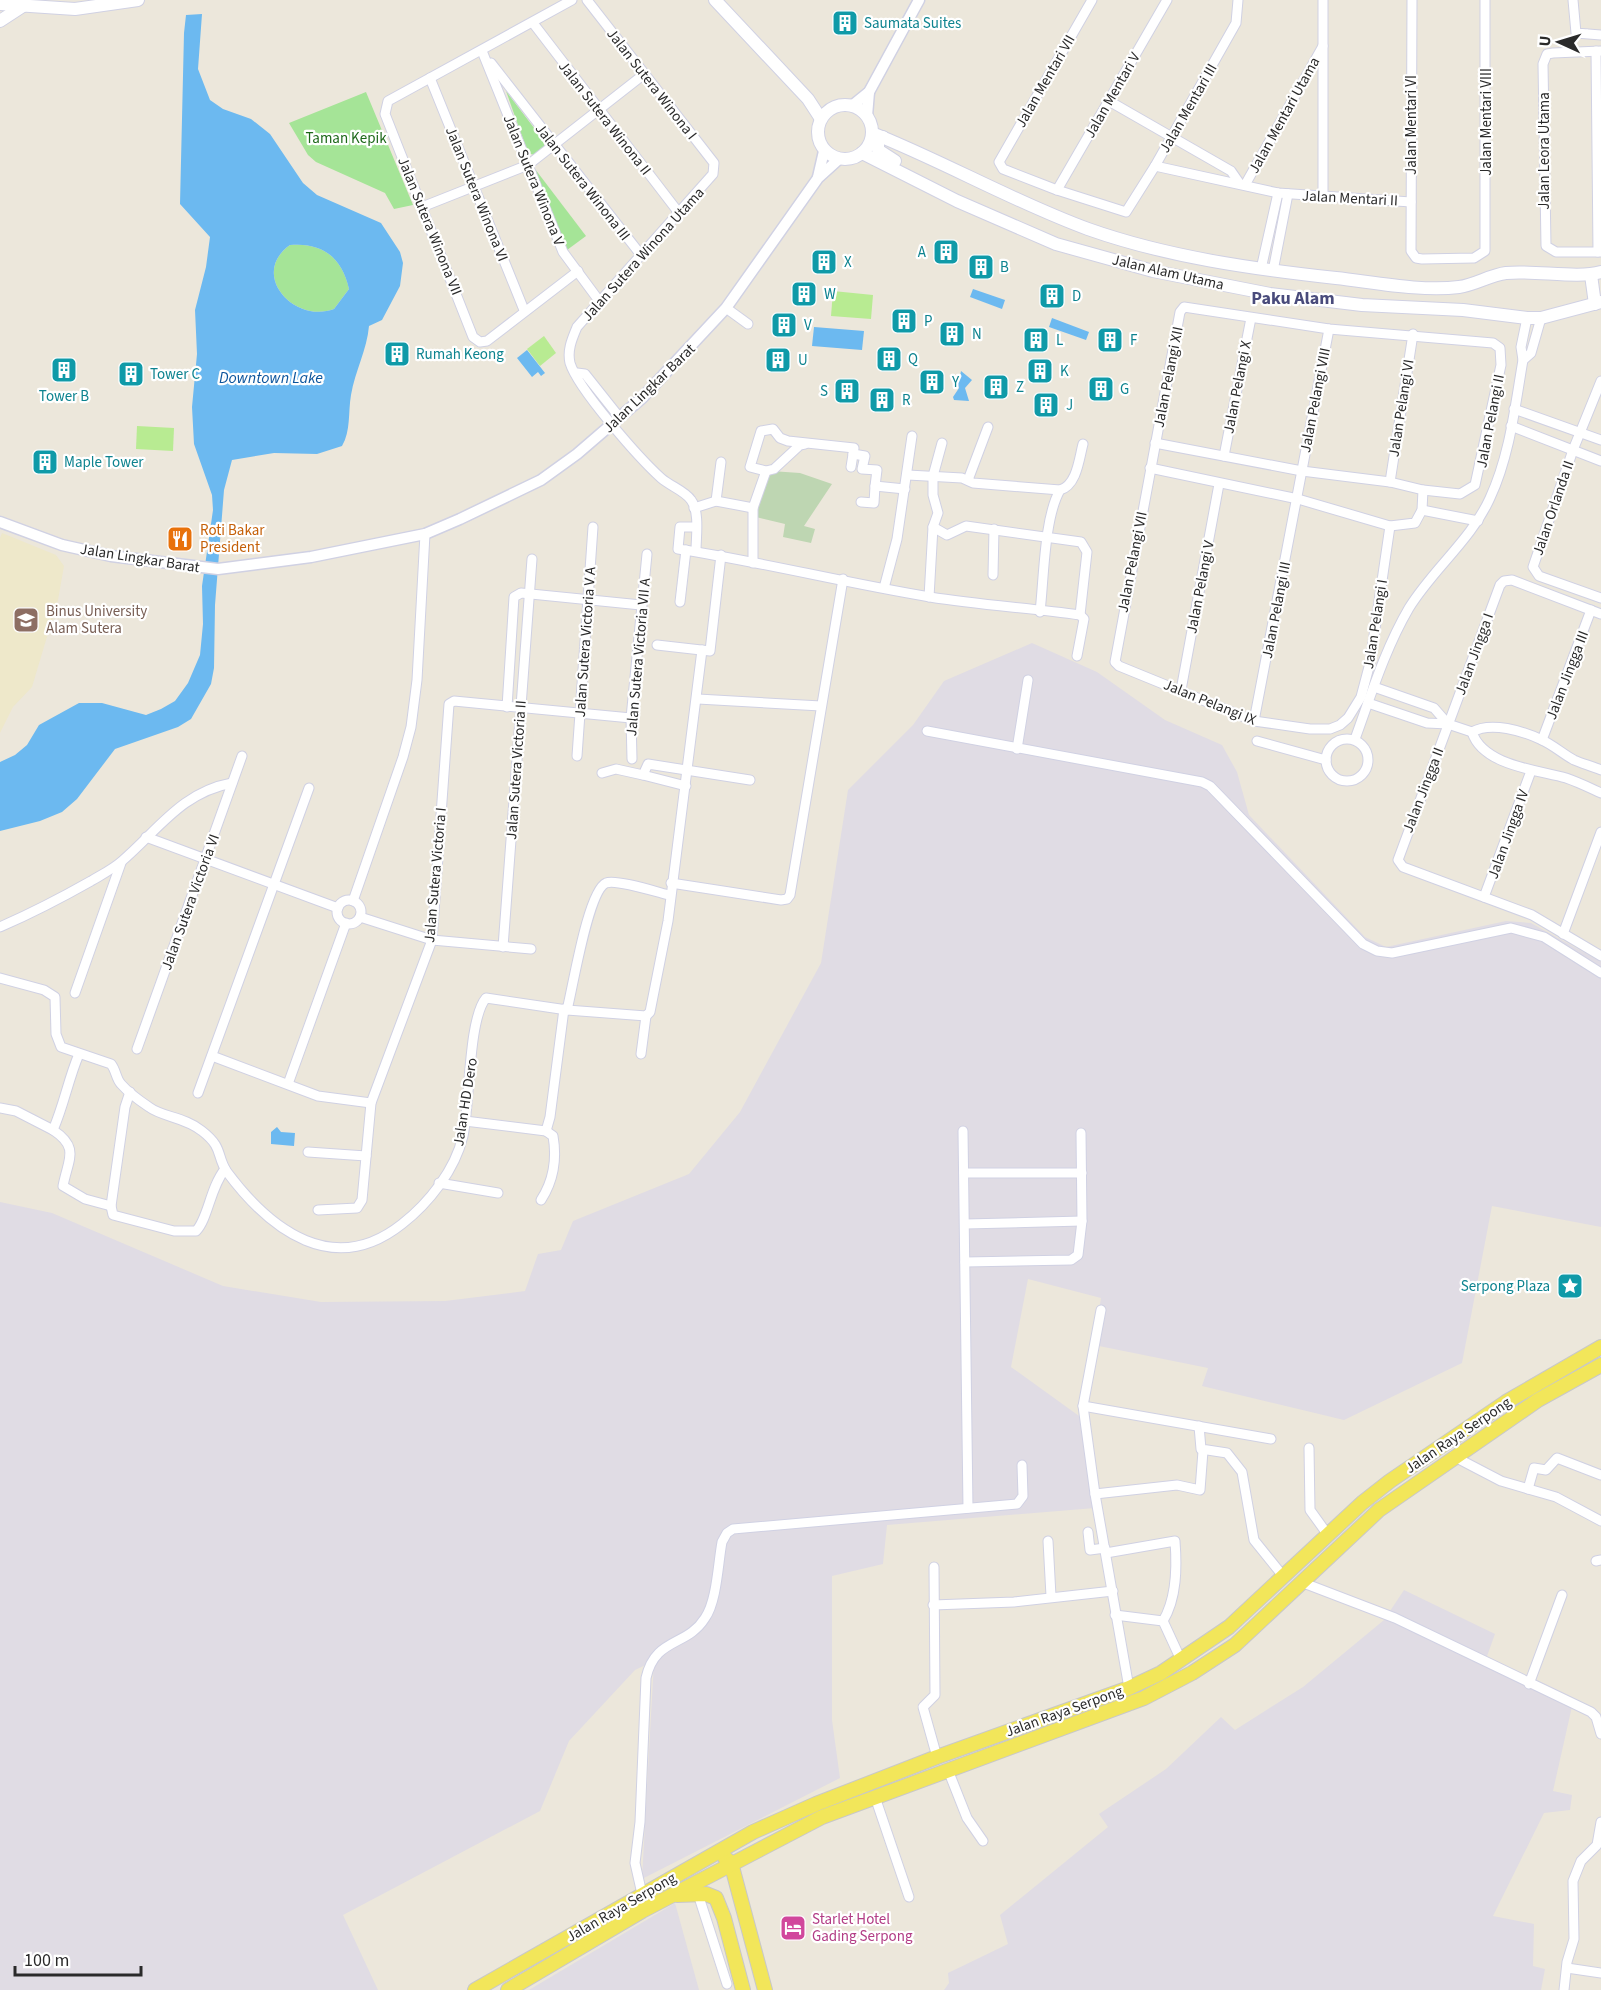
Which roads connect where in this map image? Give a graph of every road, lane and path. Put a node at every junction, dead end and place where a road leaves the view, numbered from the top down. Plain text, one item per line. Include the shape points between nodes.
1 (138, 0) edge
2 (572, 0) edge
3 (587, 0) edge
4 (714, 0) edge
5 (919, 0) edge
6 (1092, 0) edge
7 (1167, 0) edge
8 (1238, 0) edge
9 (1323, 0) edge
10 (1412, 0) edge
11 (1485, 0) edge
12 (1573, 0) edge
13 (0, 3) edge
14 (23, 6) junction
15 (0, 21) edge
16 (533, 23) junction
17 (1601, 35) edge
18 (1323, 45) junction
19 (482, 51) junction
20 (1598, 51) edge
21 (643, 75) junction
22 (430, 78) junction
23 (870, 92) junction
24 (808, 99) junction
25 (1109, 101) junction
26 (853, 105) junction
27 (834, 106) junction
28 (599, 110) junction
29 (867, 116) junction
30 (821, 118) junction
31 (877, 135) junction
32 (1172, 137) junction
33 (554, 146) junction
34 (825, 151) junction
35 (862, 153) junction
36 (839, 159) junction
37 (528, 165) junction
38 (1155, 166) junction
39 (715, 169) joint
40 (818, 178) junction
41 (923, 185) junction
42 (1242, 185) junction
43 (475, 187) junction
44 (1057, 190) junction
45 (1278, 193) junction
46 (1288, 194) junction
47 (1323, 197) junction
48 (1411, 202) junction
49 (422, 207) junction
50 (679, 213) junction
51 (1157, 250) junction
52 (1411, 251) joint
53 (1599, 252) edge
54 (641, 255) junction
55 (1267, 270) junction
56 (578, 271) junction
57 (1153, 271) junction
58 (1596, 274) edge
59 (1459, 287) junction
60 (600, 302) junction
61 (1598, 303) edge
62 (726, 308) junction
63 (525, 310) junction
64 (1463, 310) junction
65 (1251, 318) junction
66 (1527, 318) junction
67 (1540, 318) junction
68 (748, 324) dead end
69 (1329, 329) junction
70 (1413, 334) junction
71 (1523, 360) junction
72 (1601, 381) edge
73 (1514, 409) junction
74 (617, 421) junction
75 (1511, 426) junction
76 (988, 427) dead end
77 (1580, 433) junction
78 (912, 436) dead end
79 (1601, 440) edge
80 (942, 443) dead end
81 (1155, 443) junction
82 (807, 444) junction
83 (1083, 444) dead end
84 (1573, 450) junction
85 (853, 454) junction
86 (1224, 456) junction
87 (1601, 461) edge
88 (721, 462) dead end
89 (851, 467) dead end
90 (1150, 468) junction
91 (766, 471) junction
92 (1302, 471) junction
93 (908, 476) junction
94 (933, 476) junction
95 (969, 480) junction
96 (1390, 482) junction
97 (1219, 484) junction
98 (875, 486) junction
99 (906, 489) junction
100 (1060, 490) junction
101 (1423, 490) junction
102 (1298, 499) junction
103 (716, 501) junction
104 (861, 502) dead end
105 (694, 508) junction
106 (753, 508) junction
107 (1422, 510) junction
108 (1478, 521) junction
109 (0, 522) edge
110 (1390, 526) junction
111 (593, 527) dead end
112 (696, 527) junction
113 (933, 527) junction
114 (994, 529) junction
115 (424, 534) junction
116 (1048, 536) junction
117 (691, 550) junction
118 (647, 554) dead end
119 (721, 555) junction
120 (532, 559) dead end
121 (753, 563) junction
122 (993, 575) dead end
123 (843, 579) junction
124 (884, 588) junction
125 (530, 594) junction
126 (929, 597) junction
127 (1601, 598) edge
128 (588, 599) junction
129 (680, 602) dead end
130 (641, 604) junction
131 (1591, 610) junction
132 (1041, 612) junction
133 (1601, 614) edge
134 (1080, 615) junction
135 (657, 645) dead end
136 (702, 650) junction
137 (1077, 656) dead end
138 (1114, 657) joint
139 (1028, 680) dead end
140 (1374, 687) junction
141 (1181, 690) junction
142 (698, 699) junction
143 (1368, 703) junction
144 (821, 706) junction
145 (507, 707) junction
146 (520, 708) junction
147 (580, 713) junction
148 (631, 718) junction
149 (1348, 718) joint
150 (1254, 721) junction
151 (1448, 724) junction
152 (927, 731) dead end
153 (1473, 732) junction
154 (1355, 740) junction
155 (1542, 740) junction
156 (1257, 741) dead end
157 (1017, 749) junction
158 (242, 756) dead end
159 (577, 756) dead end
160 (632, 759) dead end
161 (1326, 760) junction
162 (1601, 770) edge
163 (688, 771) junction
164 (1531, 771) junction
165 (603, 773) dead end
166 (643, 775) junction
167 (750, 780) dead end
168 (232, 783) junction
169 (686, 786) junction
170 (309, 788) dead end
171 (1601, 793) edge
172 (1601, 832) edge
173 (146, 837) junction
174 (205, 859) junction
175 (121, 862) junction
176 (671, 883) junction
177 (273, 884) junction
178 (669, 895) junction
179 (1484, 897) junction
180 (353, 901) junction
181 (338, 908) junction
182 (360, 917) junction
183 (346, 923) junction
184 (0, 927) edge
185 (1563, 934) junction
186 (432, 940) junction
187 (503, 946) junction
188 (531, 950) dead end
189 (1601, 956) edge
190 (1601, 973) edge
191 (0, 978) edge
192 (75, 993) dead end
193 (565, 1009) junction
194 (646, 1016) junction
195 (137, 1049) dead end
196 (79, 1054) junction
197 (641, 1054) dead end
198 (212, 1056) junction
199 (288, 1084) junction
200 (130, 1092) junction
201 (198, 1093) dead end
202 (371, 1103) junction
203 (0, 1108) edge
204 (465, 1121) junction
205 (52, 1130) junction
206 (546, 1131) junction
207 (963, 1131) dead end
208 (1081, 1133) dead end
209 (308, 1152) dead end
210 (366, 1156) junction
211 (225, 1169) junction
212 (964, 1173) junction
213 (1082, 1173) junction
214 (439, 1183) junction
215 (498, 1193) dead end
216 (541, 1200) dead end
217 (111, 1206) junction
218 (318, 1210) dead end
219 (1082, 1221) junction
220 (965, 1224) junction
221 (965, 1262) junction
222 (1101, 1310) dead end
223 (1601, 1347) edge
224 (1601, 1365) edge
225 (1083, 1406) junction
226 (1199, 1426) junction
227 (1271, 1439) dead end
228 (1309, 1448) dead end
229 (1203, 1451) junction
230 (1429, 1454) junction
231 (1453, 1456) junction
232 (1022, 1465) dead end
233 (1438, 1467) junction
234 (1601, 1475) edge
235 (1528, 1489) junction
236 (1095, 1494) junction
237 (968, 1508) junction
238 (1601, 1521) edge
239 (1088, 1532) dead end
240 (1328, 1535) junction
241 (1048, 1541) dead end
242 (1105, 1551) junction
243 (934, 1567) dead end
244 (1283, 1576) junction
245 (1301, 1582) junction
246 (1113, 1591) junction
247 (1562, 1595) dead end
248 (1051, 1596) junction
249 (933, 1605) junction
250 (1116, 1615) junction
251 (1163, 1621) junction
252 (1181, 1660) junction
253 (1529, 1684) junction
254 (1129, 1688) junction
255 (1599, 1716) edge
256 (1601, 1734) edge
257 (937, 1757) junction
258 (948, 1770) junction
259 (875, 1797) junction
260 (1601, 1822) edge
261 (983, 1841) dead end
262 (710, 1855) junction
263 (730, 1863) junction
264 (642, 1894) junction
265 (698, 1894) junction
266 (674, 1895) junction
267 (909, 1897) dead end
268 (1567, 1968) junction
269 (1601, 1973) edge
270 (727, 1984) dead end
271 (475, 1990) edge
272 (508, 1990) edge
273 (743, 1990) edge
274 (765, 1990) edge
275 (1564, 1990) edge

1 - 14 main road via 75,9
2 - 16 street
3 - 21 street, Jalan Sutera Winona I
4 - 24 main road
5 - 23 street
6 - 44 street, Jalan Mentari VII via 999,162 1003,169
7 - 25 street, Jalan Mentari V
8 - 32 street, Jalan Mentari III via 1236,23
9 - 18 street, Jalan Mentari Utama
10 - 48 street, Jalan Mentari VI
11 - 52 street, Jalan Mentari VIII via 1485,251 1474,258 1422,259
12 - 17 street via 1573,29 1581,35
13 - 14 main road
14 - 15 main road
16 - 19 street
16 - 28 street, Jalan Sutera Winona II
18 - 42 street, Jalan Mentari Utama
18 - 47 street, Jalan Mentari Utama
19 - 22 street
19 - 33 street, Jalan Sutera Winona III
19 - 37 street, Jalan Sutera Winona V
20 - 53 street
20 - 53 street, Jalan Leora Utama via 1553,53 1544,59 1544,240 1549,250
21 - 28 street
21 - 39 street, Jalan Sutera Winona I
22 - 43 street, Jalan Sutera Winona VI
22 - 49 street, Jalan Sutera Winona VII via 388,101 385,108
23 - 26 street
23 - 29 street
24 - 27 main road
24 - 30 main road
25 - 32 street
25 - 44 street, Jalan Mentari V
26 - 27 main road
26 - 29 main road
27 - 30 main road
28 - 33 street
28 - 50 street, Jalan Sutera Winona II
29 - 31 main road
30 - 34 main road via 817,129
31 - 35 main road
31 - 41 main road via 878,150 914,172
31 - 51 main road, Jalan Alam Utama via 1032,206 1096,232
32 - 38 street, Jalan Mentari III
32 - 42 street via 1231,171
33 - 37 street
33 - 54 street, Jalan Sutera Winona III
34 - 36 main road
34 - 40 street, Jalan Lingkar Barat
35 - 36 main road
35 - 41 main road, Jalan Alam Utama
36 - 40 street, Jalan Lingkar Barat
37 - 43 street
37 - 56 street, Jalan Sutera Winona V via 563,252
38 - 42 street, Jalan Mentari II
38 - 44 street, Jalan Mentari III via 1126,212
39 - 50 street, Jalan Sutera Winona Utama
40 - 62 street, Jalan Lingkar Barat
41 - 57 main road, Jalan Alam Utama via 1056,244
42 - 45 street, Jalan Mentari II
43 - 49 street
43 - 63 street, Jalan Sutera Winona VI
45 - 46 street, Jalan Mentari II
45 - 55 street
46 - 47 street, Jalan Mentari II
46 - 55 street
47 - 48 street, Jalan Mentari II
48 - 52 street, Jalan Mentari VI
49 - 63 street, Jalan Sutera Winona VII via 473,337 487,341
50 - 54 street, Jalan Sutera Winona Utama
51 - 55 main road, Jalan Alam Utama
51 - 57 main road
54 - 60 street, Jalan Sutera Winona Utama
55 - 59 main road, Jalan Alam Utama
56 - 60 street, Jalan Sutera Winona V
56 - 63 street
57 - 64 main road, Jalan Alam Utama via 1270,294 1362,305
58 - 59 main road, Jalan Alam Utama via 1507,273
58 - 61 main road
59 - 64 main road
60 - 74 street, Jalan Sutera Winona Utama via 577,327 570,342 571,364 577,373 585,374
61 - 67 main road, Jalan Alam Utama
62 - 68 street
62 - 74 street, Jalan Lingkar Barat via 667,374
64 - 66 main road, Jalan Alam Utama
65 - 69 street
65 - 81 street, Jalan Pelangi XII via 1189,306 1180,312
65 - 86 street, Jalan Pelangi X
66 - 67 main road, Jalan Alam Utama
66 - 71 street via 1521,347
67 - 71 street via 1530,353
69 - 70 street
69 - 92 street, Jalan Pelangi VIII
70 - 96 street, Jalan Pelangi VI
70 - 101 street, Jalan Pelangi II via 1482,341 1500,348 1501,365 1479,477 1469,491 1460,494
71 - 73 street
72 - 77 street, Jalan Orlanda II
73 - 75 street
73 - 77 street
74 - 105 street, Jalan Sutera Winona Utama via 663,479 691,500
74 - 115 street, Jalan Lingkar Barat via 541,480
75 - 84 street
75 - 108 street via 1499,476
76 - 95 street
77 - 79 street
77 - 84 street, Jalan Orlanda II
78 - 93 street
80 - 94 street
81 - 86 street
81 - 90 street, Jalan Pelangi XII
82 - 85 street via 854,448
82 - 91 street via 800,445 774,469
82 - 91 street via 784,440 773,429 764,429 750,467
83 - 100 street via 1073,479
84 - 87 street
84 - 127 street, Jalan Orlanda II via 1533,567 1539,576
85 - 89 street
85 - 98 street via 865,456 862,469 877,470
86 - 92 street
88 - 103 street
90 - 97 street
90 - 138 street, Jalan Pelangi VII
91 - 106 street
92 - 96 street
92 - 102 street, Jalan Pelangi VIII
93 - 94 street
93 - 99 street
94 - 95 street
94 - 113 street via 938,513
95 - 100 street via 1023,489
96 - 101 street
97 - 102 street
97 - 141 street, Jalan Pelangi V
98 - 99 street
98 - 104 street via 874,503
99 - 124 street
100 - 116 street
101 - 107 street
102 - 110 street
102 - 150 street, Jalan Pelangi III
103 - 105 street
103 - 106 street
105 - 112 street
106 - 121 street
107 - 108 street
107 - 110 street via 1415,524
108 - 140 street via 1409,608
109 - 115 street, Jalan Lingkar Barat via 85,550 160,564 218,569 293,561
110 - 149 street, Jalan Pelangi I via 1370,663 1360,697
111 - 128 street, Jalan Sutera Victoria V A
112 - 117 street
112 - 117 street via 680,527 678,549
113 - 114 street via 947,536 966,526
113 - 126 street
114 - 116 street
114 - 122 street
115 - 180 street via 411,727
116 - 132 street
116 - 134 street via 1081,542 1086,547
117 - 119 street
117 - 129 street
118 - 130 street, Jalan Sutera Victoria VII A
119 - 121 street
119 - 136 street via 710,651
120 - 125 street, Jalan Sutera Victoria II
121 - 123 street
123 - 124 street
123 - 144 street
124 - 126 street
125 - 128 street
125 - 145 street, Jalan Sutera Victoria II via 514,597
125 - 146 street, Jalan Sutera Victoria II
126 - 132 street
128 - 130 street
128 - 147 street, Jalan Sutera Victoria V A
130 - 148 street, Jalan Sutera Victoria VII A
131 - 133 street
131 - 151 street, Jalan Jingga I via 1504,580
131 - 155 street, Jalan Jingga III
132 - 134 street
134 - 137 street via 1084,625
135 - 136 street
136 - 142 street
138 - 141 street, Jalan Pelangi IX via 1119,666
139 - 157 street
140 - 143 street
140 - 151 street via 1434,708
141 - 150 street, Jalan Pelangi IX
142 - 144 street
142 - 163 street
143 - 151 street via 1427,723
143 - 154 street
144 - 176 street via 796,869 787,899
145 - 146 street
145 - 186 street, Jalan Sutera Victoria I via 454,701 447,710
146 - 147 street
146 - 187 street, Jalan Sutera Victoria II
147 - 148 street
147 - 159 street, Jalan Sutera Victoria V A
148 - 160 street, Jalan Sutera Victoria VII A
149 - 150 street, Jalan Pelangi IX via 1330,729
151 - 153 street
151 - 179 street, Jalan Jingga II via 1398,856 1399,864
152 - 157 street
153 - 155 street via 1497,728
153 - 164 street via 1475,741 1487,752
154 - 161 street via 1335,742
154 - 161 street via 1368,755 1362,775 1342,781 1331,773
155 - 162 street
156 - 161 street
157 - 190 street via 1191,778 1210,786 1363,944 1377,951 1392,953 1511,928 1544,937
158 - 168 street, Jalan Sutera Victoria VI
163 - 166 street via 646,764
163 - 167 street
163 - 169 street
164 - 171 street via 1566,778
164 - 179 street, Jalan Jingga IV
165 - 166 street via 616,769
166 - 169 street
168 - 173 street via 194,795
168 - 174 street, Jalan Sutera Victoria VI
169 - 176 street
170 - 177 street
172 - 185 street
173 - 174 street
173 - 175 street
174 - 177 street
174 - 195 street, Jalan Sutera Victoria VI
175 - 184 street via 42,909
175 - 192 street
176 - 178 street
177 - 181 street
177 - 198 street
178 - 193 street via 612,882 601,888 591,905
178 - 194 street via 654,1002
179 - 185 street via 1532,915
180 - 181 street
180 - 182 street via 361,909
181 - 183 street via 339,917
182 - 183 street
182 - 186 street
183 - 199 street
185 - 189 street
186 - 187 street
186 - 202 street, Jalan Sutera Victoria I
187 - 188 street
191 - 196 street, Jalan HD Dero via 44,990 55,997 57,1041 61,1047
193 - 194 street
193 - 204 street, Jalan HD Dero via 486,998 475,1035
193 - 206 street
194 - 197 street
196 - 200 street, Jalan HD Dero via 111,1064 119,1083
196 - 205 street
198 - 199 street
198 - 201 street
199 - 202 street via 318,1096
200 - 211 street, Jalan HD Dero via 155,1111 202,1130 218,1146
200 - 217 street
202 - 210 street, Jalan Sutera Victoria I
203 - 205 street
204 - 206 street
204 - 214 street, Jalan HD Dero via 459,1151
205 - 217 street via 67,1139 71,1150 63,1189
206 - 216 street via 553,1136 554,1171
207 - 212 street
208 - 213 street
209 - 210 street
210 - 218 street, Jalan Sutera Victoria I via 357,1209
211 - 214 street, Jalan HD Dero via 258,1207 295,1237 332,1247 364,1246 382,1239 424,1204
211 - 217 street via 212,1189 199,1229 192,1233 117,1217 111,1213
212 - 213 street
212 - 220 street
213 - 219 street
214 - 215 street
219 - 220 street
219 - 221 street via 1080,1250 1071,1260
220 - 221 street
221 - 237 street
222 - 225 street
223 - 230 main road, Jalan Raya Serpong via 1506,1402
224 - 231 main road, Jalan Raya Serpong via 1538,1400
225 - 226 street
225 - 236 street
226 - 227 street
226 - 229 street via 1199,1445
228 - 240 street via 1310,1510
229 - 236 street via 1200,1490 1177,1485
229 - 244 street via 1227,1453 1242,1472 1254,1540
230 - 233 main road
230 - 240 main road, Jalan Raya Serpong via 1362,1503
231 - 233 main road, Jalan Raya Serpong
231 - 235 street via 1488,1475
232 - 237 street via 1021,1501
233 - 245 main road, Jalan Raya Serpong via 1379,1510
234 - 235 street via 1557,1458 1546,1470 1534,1468
235 - 238 street via 1556,1497
236 - 242 street
237 - 264 street via 733,1529 727,1533 706,1618 650,1661 634,1863
239 - 242 street via 1090,1550
240 - 244 main road, Jalan Raya Serpong
241 - 248 street
242 - 246 street
242 - 251 street via 1175,1541 1177,1570
243 - 249 street
244 - 252 main road, Jalan Raya Serpong via 1229,1627
245 - 253 street via 1395,1618
245 - 258 main road, Jalan Raya Serpong via 1234,1645 1192,1673 1144,1698
246 - 248 street
246 - 250 street
247 - 253 street
248 - 249 street
249 - 257 street via 935,1695 923,1707
250 - 251 street
250 - 254 street
251 - 252 street
252 - 254 main road, Jalan Raya Serpong
253 - 255 street
254 - 257 main road, Jalan Raya Serpong
255 - 256 street
257 - 262 main road, Jalan Raya Serpong via 816,1804
258 - 259 main road, Jalan Raya Serpong
258 - 261 street via 967,1818
259 - 263 main road, Jalan Raya Serpong via 822,1817
259 - 267 street
260 - 268 street via 1597,1845 1581,1861 1573,1881 1574,1940
262 - 263 main road via 724,1857
262 - 264 main road, Jalan Raya Serpong
263 - 266 main road, Jalan Raya Serpong
263 - 274 main road
264 - 271 main road, Jalan Raya Serpong
265 - 266 main road
265 - 270 street
265 - 273 main road via 713,1896 717,1901
266 - 272 main road, Jalan Raya Serpong
268 - 269 street
268 - 275 street

